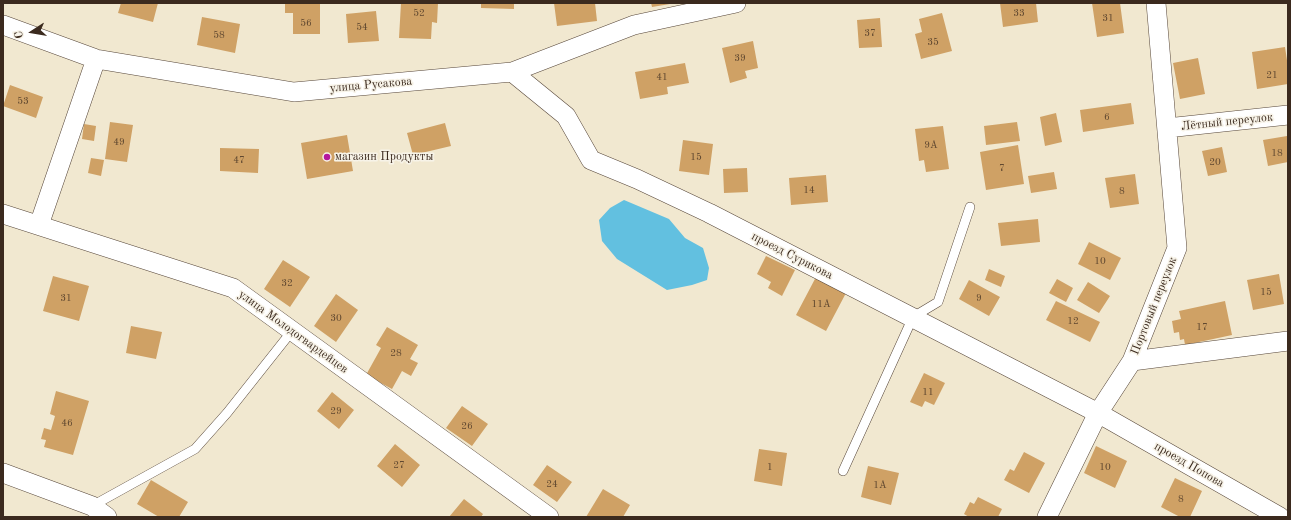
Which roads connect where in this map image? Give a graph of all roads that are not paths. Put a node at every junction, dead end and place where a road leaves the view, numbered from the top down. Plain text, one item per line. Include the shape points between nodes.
1 (736, 3) edge
2 (1156, 3) edge
3 (3, 25) edge
4 (96, 59) junction
5 (512, 72) junction
6 (1288, 115) edge
7 (1167, 128) junction
8 (970, 207) dead end
9 (3, 214) edge
10 (39, 225) junction
11 (913, 318) junction
12 (292, 331) junction
13 (1288, 341) edge
14 (1132, 361) junction
15 (1098, 413) junction
16 (843, 472) dead end
17 (3, 473) edge
18 (99, 512) edge
19 (549, 517) edge
20 (1047, 517) edge
21 (1280, 517) edge

1 - 5 street, улица Русакова via 634,25
2 - 7 street, Портовый переулок
3 - 4 street, улица Русакова
4 - 5 street, улица Русакова via 294,92
4 - 10 street
5 - 11 street, проезд Сурикова via 566,116 591,160 709,213
6 - 7 street, Лётный переулок
7 - 14 street, Портовый переулок via 1177,248
8 - 11 lane via 938,302
9 - 10 street, улица Молодогвардейцев
10 - 12 street, улица Молодогвардейцев via 233,288
11 - 15 street, проезд Сурикова
11 - 16 lane
12 - 18 lane via 195,449
12 - 19 street, улица Молодогвардейцев
13 - 14 street
14 - 15 street, Портовый переулок
15 - 20 street, Портовый переулок
15 - 21 street, проезд Попова
17 - 18 street

